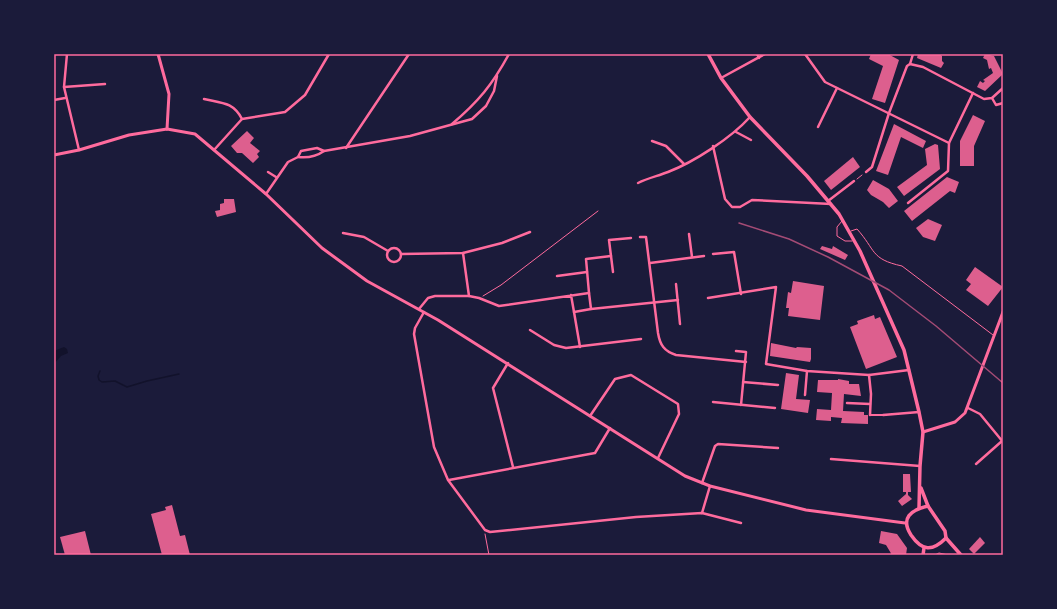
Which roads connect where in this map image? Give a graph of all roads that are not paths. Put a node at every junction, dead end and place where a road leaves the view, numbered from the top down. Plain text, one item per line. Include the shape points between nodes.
1 (67, 54) edge
2 (158, 54) edge
3 (329, 54) edge
4 (409, 54) edge
5 (510, 54) edge
6 (708, 54) edge
7 (757, 54) edge
8 (765, 54) edge
9 (805, 54) edge
10 (913, 54) edge
11 (759, 58) junction
12 (910, 64) junction
13 (498, 76) junction
14 (721, 78) junction
15 (105, 84) dead end
16 (64, 87) junction
17 (837, 88) junction
18 (1003, 88) edge
19 (973, 94) junction
20 (65, 98) junction
21 (992, 98) junction
22 (54, 100) edge
23 (204, 100) dead end
24 (1003, 103) edge
25 (889, 113) junction
26 (750, 117) junction
27 (242, 119) junction
28 (451, 126) junction
29 (818, 127) dead end
30 (167, 129) junction
31 (736, 132) junction
32 (751, 140) dead end
33 (652, 141) dead end
34 (949, 143) junction
35 (713, 146) junction
36 (346, 148) junction
37 (79, 150) junction
38 (214, 150) junction
39 (324, 151) junction
40 (54, 155) edge
41 (298, 157) junction
42 (684, 164) junction
43 (268, 172) dead end
44 (866, 172) road end
45 (276, 177) junction
46 (854, 181) road end
47 (638, 183) dead end
48 (266, 194) junction
49 (830, 202) junction
50 (908, 203) dead end
51 (843, 220) junction
52 (850, 231) junction
53 (530, 232) dead end
54 (344, 233) dead end
55 (690, 234) dead end
56 (640, 237) dead end
57 (631, 238) dead end
58 (855, 241) junction
59 (388, 251) junction
60 (463, 253) junction
61 (402, 254) junction
62 (713, 254) dead end
63 (611, 256) junction
64 (704, 256) dead end
65 (692, 257) junction
66 (650, 263) junction
67 (587, 272) junction
68 (613, 272) dead end
69 (556, 276) dead end
70 (676, 284) dead end
71 (589, 293) junction
72 (741, 294) junction
73 (571, 295) junction
74 (469, 296) junction
75 (708, 298) dead end
76 (678, 300) junction
77 (654, 302) junction
78 (419, 309) junction
79 (591, 309) junction
80 (424, 312) junction
81 (574, 312) junction
82 (1003, 312) edge
83 (680, 324) dead end
84 (530, 330) dead end
85 (995, 336) junction
86 (641, 339) dead end
87 (580, 347) junction
88 (736, 351) dead end
89 (746, 362) junction
90 (508, 363) junction
91 (909, 370) junction
92 (807, 371) junction
93 (869, 376) junction
94 (743, 382) junction
95 (778, 385) dead end
96 (805, 395) dead end
97 (713, 402) dead end
98 (847, 403) dead end
99 (870, 404) junction
100 (741, 405) junction
101 (775, 408) dead end
102 (968, 408) junction
103 (919, 412) junction
104 (870, 415) joint
105 (883, 415) joint
106 (590, 416) junction
107 (610, 428) junction
108 (923, 432) junction
109 (1003, 441) edge
110 (778, 448) dead end
111 (658, 458) junction
112 (831, 459) dead end
113 (976, 464) dead end
114 (920, 466) junction
115 (513, 467) junction
116 (448, 480) junction
117 (702, 483) junction
118 (920, 485) junction
119 (710, 486) junction
120 (928, 506) junction
121 (919, 508) junction
122 (702, 513) junction
123 (741, 523) dead end
124 (905, 523) junction
125 (946, 538) junction
126 (924, 548) junction
127 (923, 555) edge
128 (935, 555) edge
129 (948, 555) edge
130 (961, 555) edge

1 - 16 street
2 - 30 street via 169,94
3 - 27 street via 305,95 284,112
4 - 36 street
5 - 13 street
6 - 14 main road
7 - 11 street
8 - 11 street
9 - 17 street via 825,82
10 - 12 street
11 - 14 street
12 - 19 street via 923,67
12 - 25 street
13 - 28 street via 478,102
13 - 28 street via 486,106 472,119
14 - 26 main road
15 - 16 street
16 - 20 street
17 - 25 street
17 - 29 street
18 - 21 street
19 - 21 street
19 - 34 street
20 - 22 street
20 - 37 street
21 - 24 street via 996,105
23 - 27 street via 232,106 237,109
25 - 34 street
25 - 44 street via 872,167
26 - 31 street
26 - 49 main road
27 - 38 street
28 - 36 street
30 - 37 street via 129,135
30 - 38 street via 194,134
31 - 32 street
31 - 35 street
33 - 42 street via 666,146
34 - 50 street via 948,171
35 - 42 street
35 - 49 street via 725,199 732,208 740,207 752,200
36 - 39 street
37 - 40 street
38 - 48 street
39 - 41 street via 304,158
39 - 41 street via 317,148 304,150
41 - 45 street via 288,162
42 - 47 street
43 - 45 street
45 - 48 street
46 - 49 street
48 - 78 street via 322,248 367,282
49 - 51 main road
51 - 52 main road
51 - 58 lane via 837,227 837,236 845,241
52 - 58 main road
52 - 85 lane via 858,228 876,257 887,263 902,266
53 - 60 street via 502,243
54 - 59 street via 364,237
55 - 65 street
56 - 66 street via 646,237
57 - 63 street via 609,240
58 - 91 main road via 904,350
59 - 61 street via 396,248
59 - 61 street via 388,257 393,262 399,260
60 - 61 street
60 - 74 street
62 - 72 street via 734,252
63 - 67 street via 586,259
63 - 68 street
64 - 65 street
65 - 66 street
66 - 77 street
67 - 69 street
67 - 71 street
70 - 76 street
71 - 73 street
71 - 79 street
72 - 75 street
72 - 92 street via 776,287 766,364
73 - 74 street via 499,306
73 - 81 street
74 - 78 street via 430,296
76 - 77 street
76 - 83 street
77 - 79 street
77 - 89 street via 659,340 668,352
78 - 80 street
79 - 81 street
80 - 90 street
80 - 116 street via 414,334 434,447
81 - 87 street
82 - 85 street
84 - 87 street via 554,345 566,348
85 - 102 street
86 - 87 street
88 - 89 street via 746,352
89 - 94 street
90 - 106 street
90 - 115 street via 493,388
91 - 93 street
91 - 103 main road
92 - 93 street
92 - 96 street
93 - 99 street
94 - 95 street
94 - 100 street
97 - 100 street
98 - 99 street
99 - 104 street
100 - 101 street
102 - 108 street via 962,418 955,422
102 - 109 street via 980,414
103 - 105 street
103 - 108 main road
104 - 105 street
106 - 107 street
106 - 111 street via 615,379 630,374 678,404 679,414
107 - 111 street
107 - 115 street via 595,452
108 - 114 main road
109 - 113 street
110 - 117 street via 718,444 715,446
111 - 117 street via 685,476
112 - 114 street
114 - 118 main road
115 - 116 street
116 - 122 street via 485,530 490,532
117 - 119 street
118 - 120 main road
118 - 121 main road
119 - 122 street
119 - 124 street via 806,510
120 - 121 main road
120 - 125 main road via 945,531
121 - 124 main road
122 - 123 street
124 - 126 main road via 917,544
125 - 126 main road via 929,548
125 - 130 main road
126 - 127 main road
128 - 129 lane

